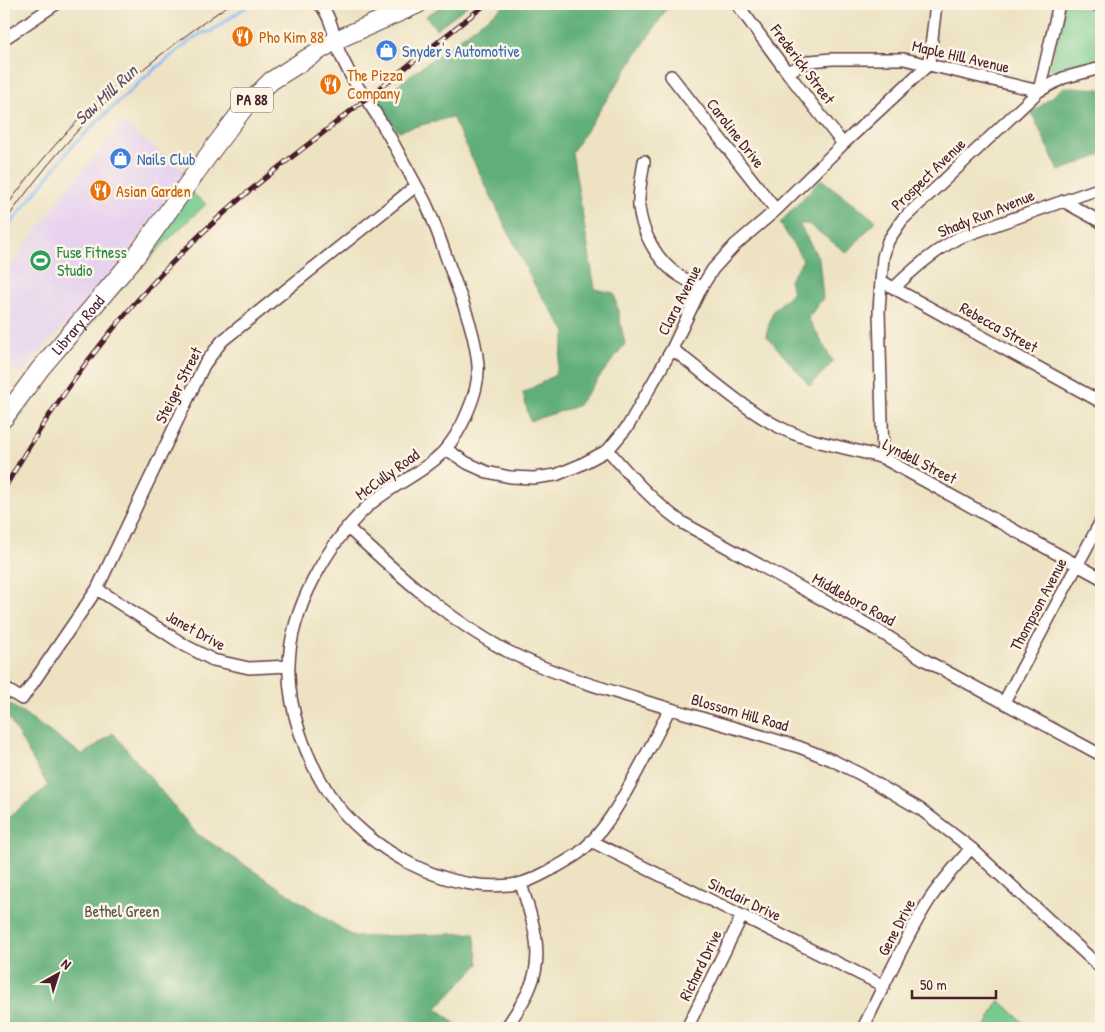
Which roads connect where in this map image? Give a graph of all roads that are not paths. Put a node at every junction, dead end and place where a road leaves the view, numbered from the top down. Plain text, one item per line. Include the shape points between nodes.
1 (56, 4) edge
2 (418, 4) edge
3 (737, 4) edge
4 (936, 4) edge
5 (1059, 4) edge
6 (1093, 4) edge
7 (1101, 6) edge
8 (322, 7) edge
9 (4, 38) edge
10 (336, 40) junction
11 (930, 64) junction
12 (1101, 68) edge
13 (787, 72) junction
14 (671, 76) dead end
15 (1039, 91) junction
16 (843, 144) junction
17 (644, 161) dead end
18 (416, 186) junction
19 (1101, 188) edge
20 (1063, 201) junction
21 (776, 210) junction
22 (1101, 222) edge
23 (881, 281) junction
24 (700, 288) junction
25 (894, 288) junction
26 (672, 349) junction
27 (1101, 402) edge
28 (4, 418) edge
29 (446, 449) junction
30 (608, 450) junction
31 (883, 458) junction
32 (1101, 521) edge
33 (347, 528) junction
34 (1078, 565) junction
35 (1101, 578) edge
36 (97, 589) junction
37 (289, 666) junction
38 (4, 688) edge
39 (1004, 702) junction
40 (669, 708) junction
41 (1101, 755) edge
42 (591, 841) junction
43 (970, 848) junction
44 (521, 884) junction
45 (742, 916) junction
46 (1101, 968) edge
47 (884, 986) junction
48 (506, 1028) edge
49 (687, 1028) edge
50 (863, 1028) edge

1 - 9 street
2 - 10 main road, Library Road / PA 88
3 - 13 street, Frederick Street
4 - 11 street
5 - 15 street
6 - 7 street
8 - 10 street, McCully Road
10 - 18 street, McCully Road via 359,91 383,125
10 - 28 main road, Library Road / PA 88 via 271,81 244,108 136,256 40,369
11 - 13 street, Maple Hill Avenue via 904,59 832,59 810,62
11 - 15 street, Maple Hill Avenue
11 - 16 street, Clara Avenue
12 - 15 street, Prospect Avenue via 1063,78
13 - 16 street, Frederick Street
14 - 21 street, Caroline Drive
15 - 23 street, Prospect Avenue via 902,220 888,241
16 - 21 street, Clara Avenue
17 - 24 street via 639,207 650,243 674,272
18 - 29 street, McCully Road via 427,206 476,344 478,371 473,400 462,426
18 - 36 street, Steiger Street via 213,351
19 - 20 street, Shady Run Avenue
20 - 22 street
20 - 25 street, Shady Run Avenue via 958,238 920,263
21 - 24 street, Clara Avenue via 723,257
23 - 25 street, Rebecca Street
23 - 31 street, Prospect Avenue
24 - 26 street, Clara Avenue
25 - 27 street, Rebecca Street
26 - 30 street, Clara Avenue via 628,426
26 - 31 street, Lyndell Street via 781,428 804,438
29 - 30 street, Clara Avenue via 467,464 487,472 534,478 580,465
29 - 33 street, McCully Road via 367,506
30 - 39 street, Middleboro Road via 649,496 683,524
31 - 34 street, Lyndell Street
32 - 34 street, Thompson Avenue
33 - 37 street, McCully Road via 324,560 309,589 292,642
33 - 40 street, Blossom Hill Road via 428,598 505,650 586,684
34 - 35 street, Lyndell Street
34 - 39 street, Thompson Avenue
36 - 37 street, Janet Drive via 213,660 249,668
36 - 38 street, Steiger Street via 22,699
37 - 44 street, McCully Road via 293,703 312,763 330,794 353,822 382,847 439,877 462,883
39 - 41 street, Middleboro Road
40 - 42 street, McCully Road via 618,805
40 - 43 street, Blossom Hill Road via 781,741 832,760 920,809
42 - 44 street, McCully Road via 577,854
42 - 45 street, Sinclair Drive
43 - 46 street, Blossom Hill Road
43 - 47 street, Gene Drive via 928,902
44 - 48 street via 538,944 537,966 532,984
45 - 47 street, Sinclair Drive
45 - 49 street, Richard Drive
47 - 50 street, Gene Drive

